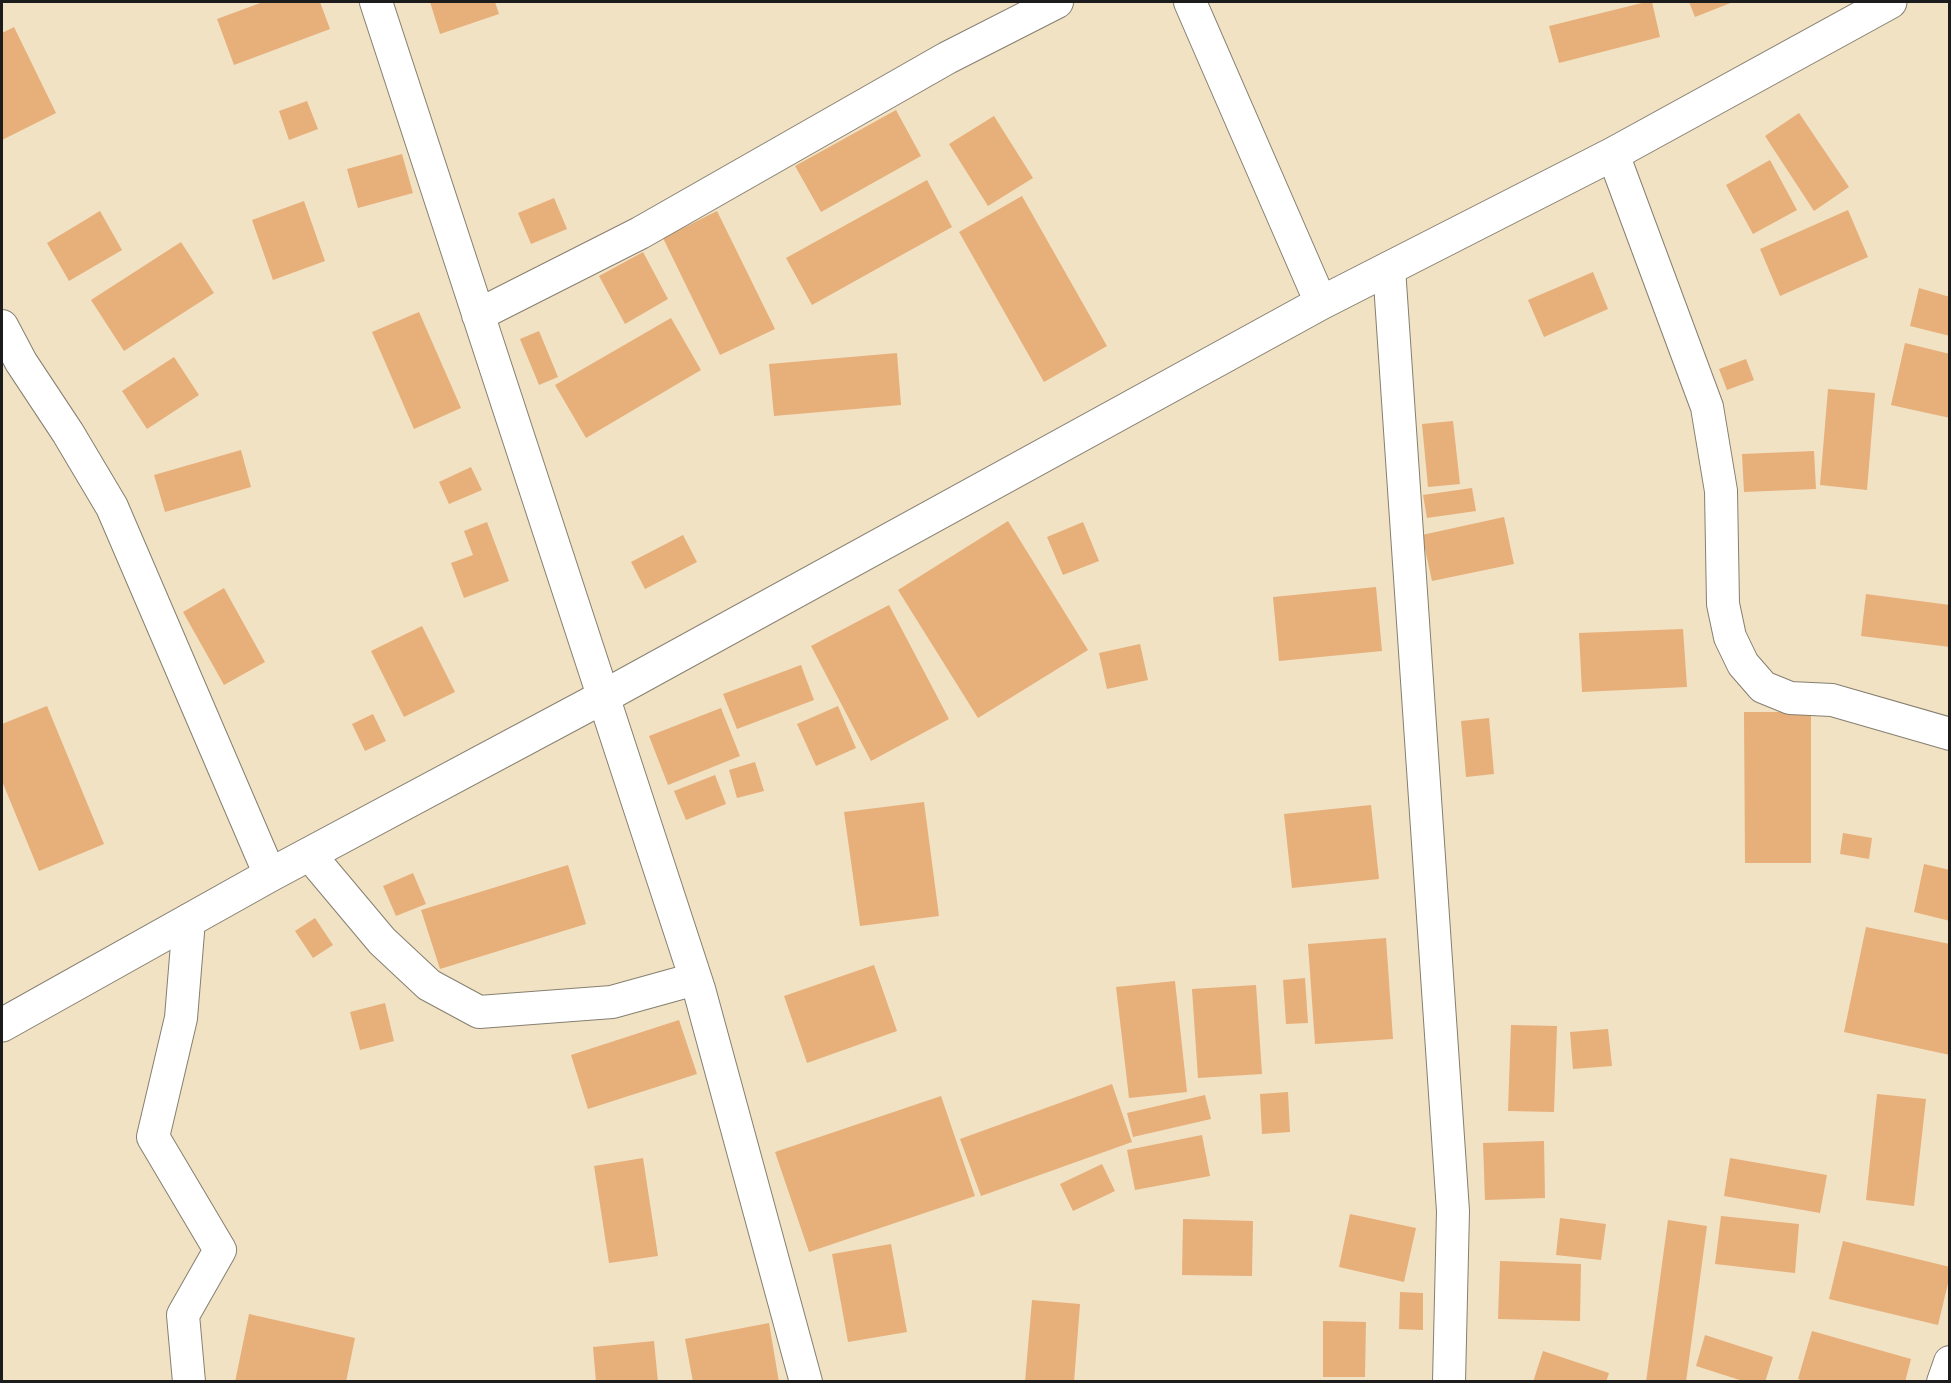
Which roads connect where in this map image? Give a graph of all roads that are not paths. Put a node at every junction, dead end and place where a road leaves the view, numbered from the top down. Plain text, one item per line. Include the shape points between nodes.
1 (376, 2) edge
2 (1057, 2) edge
3 (1190, 2) edge
4 (1890, 2) edge
5 (1613, 154) junction
6 (1389, 268) junction
7 (1321, 303) junction
8 (478, 315) junction
9 (2, 326) edge
10 (11, 362) edge
11 (603, 697) junction
12 (1950, 734) edge
13 (309, 854) junction
14 (270, 875) junction
15 (189, 920) junction
16 (695, 979) junction
17 (2, 1025) edge
18 (1950, 1362) edge
19 (189, 1382) edge
20 (806, 1382) edge
21 (1449, 1382) edge
22 (1943, 1382) edge

1 - 8 street
2 - 8 street via 937,64 640,233
3 - 7 street
4 - 5 main road
5 - 6 main road
5 - 12 street via 1707,407 1721,491 1723,604 1730,637 1743,664 1763,687 1790,698 1832,700
6 - 7 main road
6 - 21 street via 1453,1211
7 - 11 main road
8 - 11 street
9 - 10 street
10 - 14 street via 68,433 112,507
11 - 13 main road
11 - 16 street
13 - 14 main road
13 - 16 street via 382,941 429,985 479,1012 612,1002
14 - 15 main road
15 - 17 main road
15 - 19 street via 182,1018 153,1137 220,1250 183,1315
16 - 20 street
18 - 22 street

